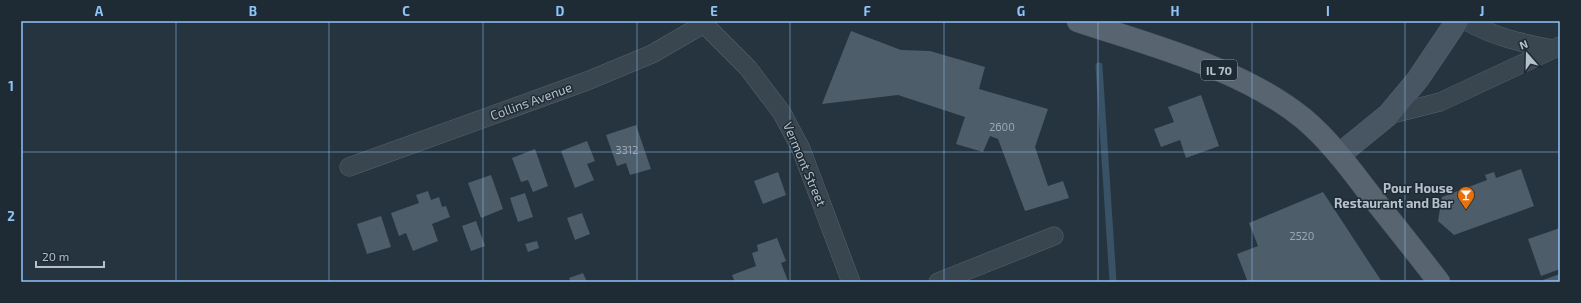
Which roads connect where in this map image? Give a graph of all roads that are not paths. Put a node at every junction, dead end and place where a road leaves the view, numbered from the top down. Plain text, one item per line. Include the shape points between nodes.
1 (1078, 21) edge
2 (1457, 21) edge
3 (1466, 21) edge
4 (705, 22) edge
5 (1556, 47) edge
6 (1388, 115) junction
7 (1339, 155) junction
8 (349, 167) dead end
9 (1054, 236) dead end
10 (851, 282) edge
11 (938, 282) edge
12 (1439, 282) edge

1 - 7 main road, IL 70 via 1193,60 1268,93 1305,120
2 - 6 street via 1418,79
3 - 5 street via 1514,41
4 - 8 street, Collins Avenue via 652,54 587,81
4 - 10 street, Vermont Street via 748,68 782,113 801,149
5 - 6 street via 1440,102
6 - 7 street
7 - 12 main road, IL 70
9 - 11 street

